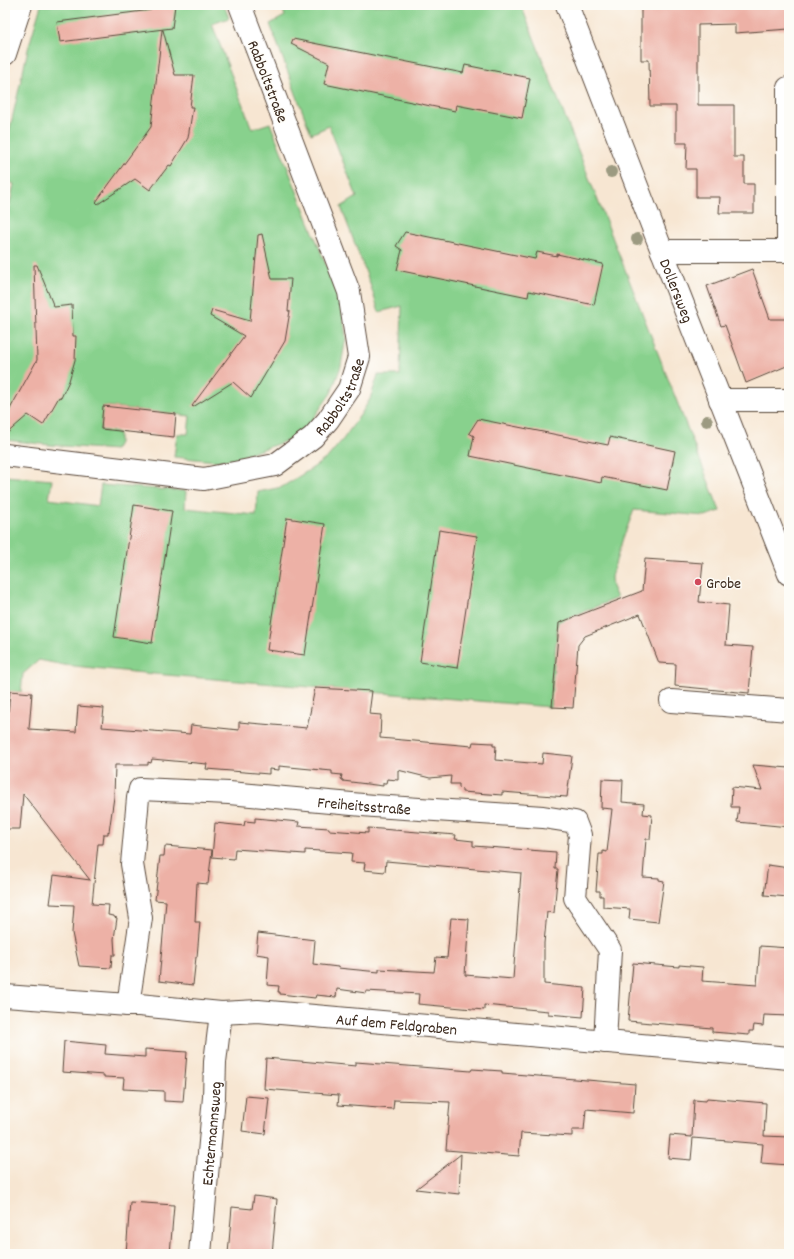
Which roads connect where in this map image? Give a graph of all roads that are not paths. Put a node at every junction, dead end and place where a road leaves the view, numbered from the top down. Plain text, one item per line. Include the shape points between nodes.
1 (21, 5) edge
2 (240, 5) edge
3 (567, 5) edge
4 (5, 54) edge
5 (788, 88) dead end
6 (662, 251) junction
7 (789, 251) edge
8 (720, 400) junction
9 (789, 400) edge
10 (5, 455) edge
11 (789, 574) edge
12 (670, 701) dead end
13 (789, 710) edge
14 (5, 996) edge
15 (128, 1005) junction
16 (221, 1013) junction
17 (605, 1042) junction
18 (789, 1058) edge
19 (200, 1254) edge

1 - 4 street
2 - 10 street, Rabboltstraße via 349,292 359,357 349,389 313,438 275,465 204,479
3 - 6 street, Dollersweg
5 - 7 street
6 - 7 street
6 - 8 street, Dollersweg
8 - 9 street
8 - 11 street, Dollersweg
12 - 13 street
14 - 15 street, Auf dem Feldgraben
15 - 16 street, Auf dem Feldgraben
15 - 17 street, Freiheitsstraße via 141,918 132,864 140,789 229,793 543,817 574,822 580,835 575,898 610,950
16 - 17 street, Auf dem Feldgraben via 258,1011
16 - 19 street, Echtermannsweg
17 - 18 street, Auf dem Feldgraben

